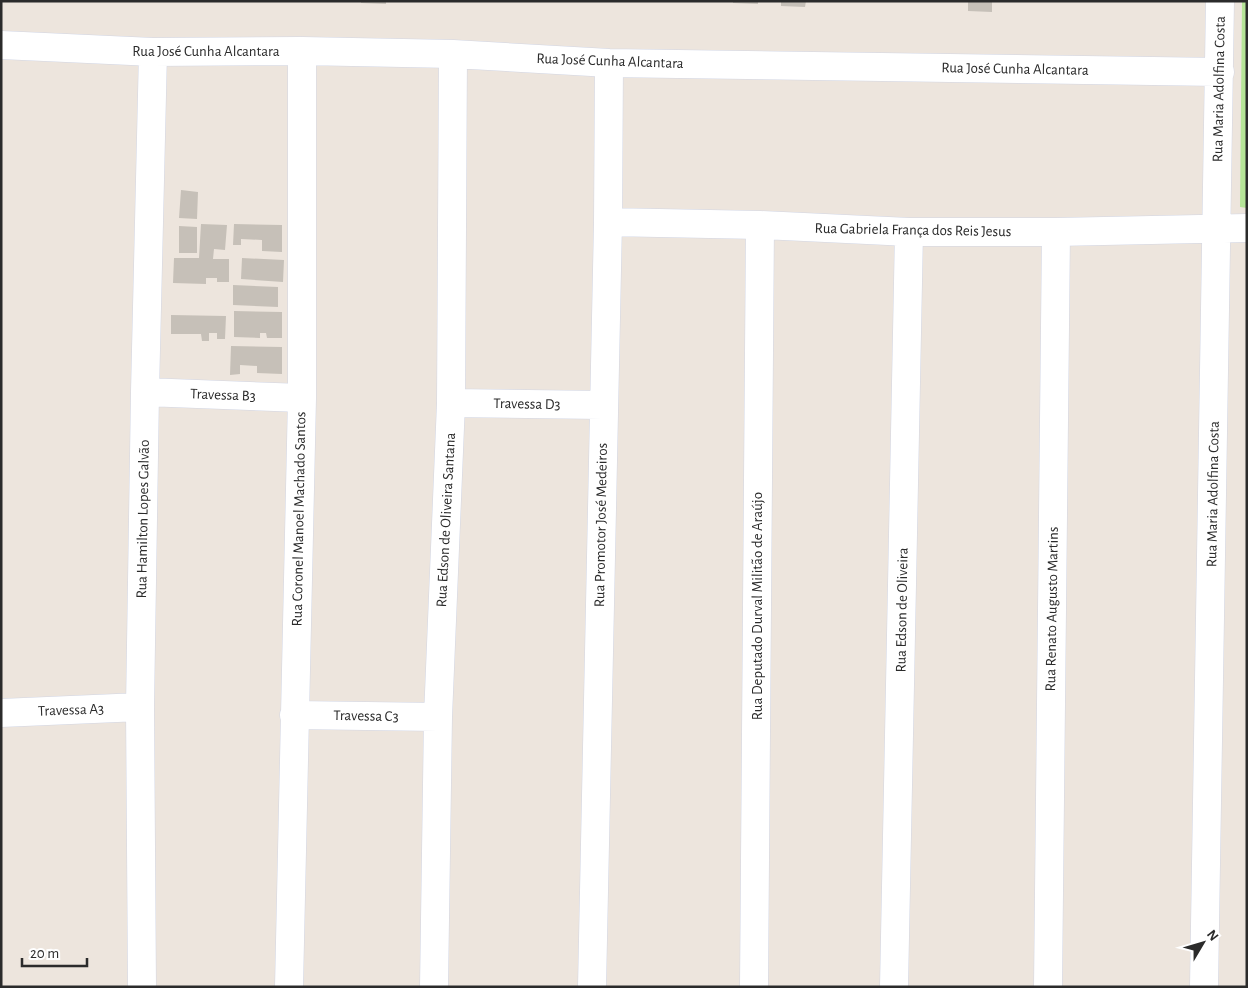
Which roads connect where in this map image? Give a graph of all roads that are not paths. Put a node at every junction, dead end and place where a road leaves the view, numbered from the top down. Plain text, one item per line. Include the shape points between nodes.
1 (1220, 1) edge
2 (1, 45) edge
3 (302, 51) junction
4 (153, 52) junction
5 (453, 54) junction
6 (609, 63) junction
7 (1220, 72) junction
8 (608, 222) junction
9 (760, 225) junction
10 (1218, 228) junction
11 (1247, 228) edge
12 (909, 232) junction
13 (1056, 232) junction
14 (145, 392) junction
15 (302, 398) junction
16 (451, 403) junction
17 (603, 405) junction
18 (140, 707) junction
19 (1, 713) edge
20 (294, 716) junction
21 (438, 717) junction
22 (142, 987) edge
23 (289, 987) edge
24 (434, 987) edge
25 (592, 987) edge
26 (754, 987) edge
27 (894, 987) edge
28 (1048, 987) edge
29 (1204, 987) edge

1 - 7 street, Rua Maria Adolfina Costa
2 - 4 street, Rua José Cunha Alcantara
3 - 4 street, Rua José Cunha Alcantara
3 - 5 street, Rua José Cunha Alcantara
3 - 15 street, Rua Coronel Manoel Machado Santos
4 - 14 street, Rua Hamilton Lopes Galvão
5 - 6 street, Rua José Cunha Alcantara
5 - 16 street, Rua Edson de Oliveira Santana
6 - 7 street, Rua José Cunha Alcantara
6 - 8 street, Rua Promotor José Medeiros
7 - 10 street, Rua Maria Adolfina Costa
8 - 9 street, Rua Gabriela França dos Reis Jesus
8 - 17 street, Rua Promotor José Medeiros
9 - 12 street, Rua Gabriela França dos Reis Jesus
9 - 26 street, Rua Deputado Durval Militão de Araújo
10 - 11 street, Rua Gabriela França dos Reis Jesus
10 - 13 street, Rua Gabriela França dos Reis Jesus
10 - 29 street, Rua Maria Adolfina Costa
12 - 13 street, Rua Gabriela França dos Reis Jesus
12 - 27 street, Rua Edson de Oliveira
13 - 28 street, Rua Renato Augusto Martins
14 - 15 street, Travessa B3
14 - 18 street, Rua Hamilton Lopes Galvão
15 - 20 street, Rua Coronel Manoel Machado Santos
16 - 17 street, Travessa D3
16 - 21 street, Rua Edson de Oliveira Santana
17 - 25 street, Rua Promotor José Medeiros
18 - 19 street, Travessa A3
18 - 22 street, Rua Hamilton Lopes Galvão
20 - 21 street, Travessa C3
20 - 23 street, Rua Coronel Manoel Machado Santos
21 - 24 street, Rua Edson de Oliveira Santana

